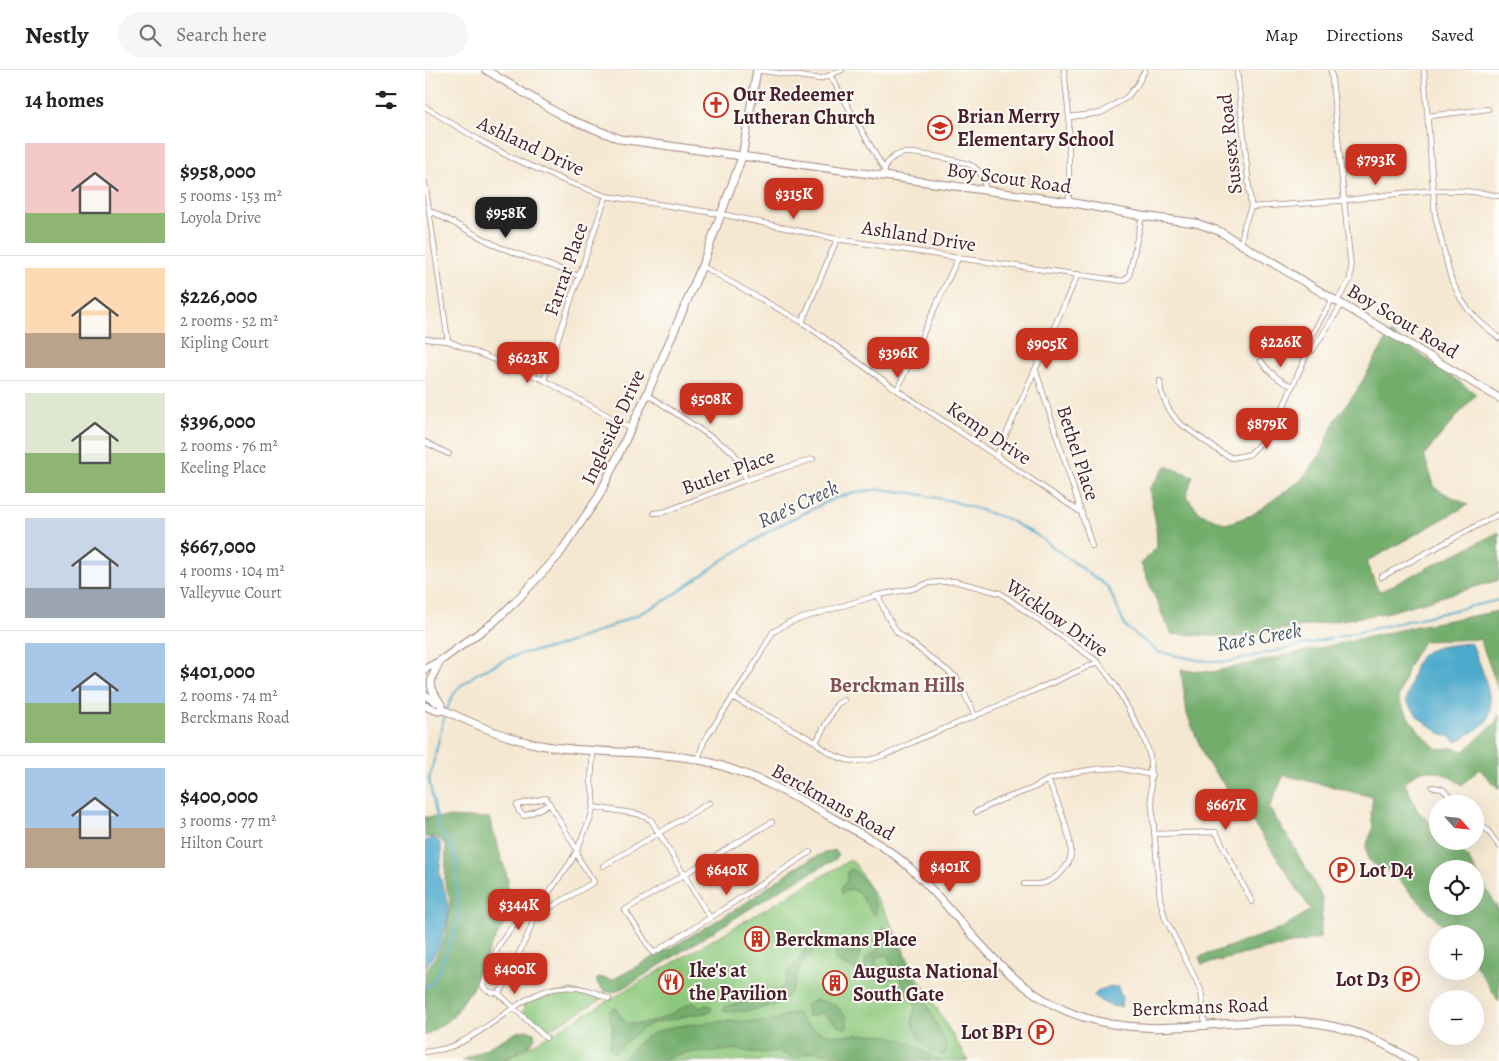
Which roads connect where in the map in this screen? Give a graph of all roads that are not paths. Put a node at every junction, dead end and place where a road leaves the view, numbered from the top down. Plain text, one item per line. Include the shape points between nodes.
1 (486, 70) edge
2 (757, 70) edge
3 (842, 70) edge
4 (1064, 70) edge
5 (1145, 70) edge
6 (1237, 70) edge
7 (1331, 70) edge
8 (1424, 70) edge
9 (830, 75) junction
10 (425, 107) edge
11 (1488, 109) dead end
12 (1429, 116) junction
13 (1069, 117) junction
14 (742, 157) junction
15 (884, 174) junction
16 (425, 182) edge
17 (1434, 189) junction
18 (985, 191) junction
19 (606, 196) junction
20 (1499, 196) edge
21 (1344, 200) junction
22 (1069, 202) junction
23 (1251, 207) junction
24 (429, 210) junction
25 (721, 214) junction
26 (1142, 216) junction
27 (837, 239) junction
28 (1241, 244) junction
29 (958, 258) junction
30 (702, 266) junction
31 (1078, 274) junction
32 (579, 276) junction
33 (1337, 301) junction
34 (802, 322) junction
35 (1499, 338) edge
36 (425, 339) edge
37 (447, 341) junction
38 (1306, 353) junction
39 (1261, 361) dead end
40 (1036, 370) junction
41 (544, 380) junction
42 (1160, 381) dead end
43 (1292, 386) junction
44 (897, 390) junction
45 (647, 394) junction
46 (1499, 398) edge
47 (630, 428) junction
48 (425, 442) edge
49 (449, 454) dead end
50 (997, 457) junction
51 (813, 459) dead end
52 (746, 480) junction
53 (654, 513) dead end
54 (1082, 513) junction
55 (1499, 514) edge
56 (1092, 546) dead end
57 (1381, 577) dead end
58 (878, 595) junction
59 (440, 661) junction
60 (1099, 662) junction
61 (425, 669) edge
62 (425, 677) edge
63 (425, 695) edge
64 (732, 698) junction
65 (844, 700) dead end
66 (425, 706) edge
67 (443, 708) junction
68 (975, 716) junction
69 (816, 742) junction
70 (593, 752) junction
71 (697, 760) junction
72 (1152, 775) junction
73 (1048, 780) junction
74 (1431, 786) dead end
75 (1449, 795) edge
76 (709, 802) dead end
77 (550, 804) junction
78 (593, 807) junction
79 (976, 812) dead end
80 (772, 822) dead end
81 (1484, 827) edge
82 (659, 832) junction
83 (1154, 834) junction
84 (1499, 846) edge
85 (577, 850) junction
86 (810, 852) dead end
87 (603, 866) dead end
88 (683, 875) junction
89 (1024, 884) dead end
90 (1252, 902) dead end
91 (534, 917) junction
92 (710, 918) junction
93 (499, 993) junction
94 (609, 999) dead end
95 (513, 1008) junction
96 (1205, 1026) junction
97 (546, 1038) dead end
98 (425, 1052) edge
99 (1413, 1061) edge

1 - 14 street, Boy Scout Road via 566,118 620,139
2 - 9 street via 820,79
2 - 14 street, Ingleside Drive
3 - 9 street
4 - 13 street
5 - 13 street via 1127,97 1101,113
6 - 23 street, Sussex Road
7 - 21 street
8 - 12 street
9 - 15 street
10 - 19 street, Ashland Drive via 510,157
11 - 12 street
12 - 17 street
13 - 22 street
14 - 15 street, Boy Scout Road
14 - 25 street, Ingleside Drive
15 - 18 street, Boy Scout Road
15 - 18 street via 890,159 905,153 961,161 981,174
16 - 24 street
17 - 20 street
17 - 21 street
17 - 35 street via 1435,215 1451,279 1468,309
18 - 22 street, Boy Scout Road
19 - 25 street, Ashland Drive
19 - 32 street, Farrar Place
21 - 23 street
21 - 33 street via 1351,269 1350,280
22 - 26 street, Boy Scout Road
23 - 28 street, Sussex Road
24 - 32 street via 499,247
24 - 37 street
25 - 27 street, Ashland Drive
25 - 30 street, Ingleside Drive
26 - 28 street, Boy Scout Road via 1196,223
26 - 31 street, Ashland Drive via 1129,276 1125,281
27 - 29 street, Ashland Drive
27 - 34 street
28 - 33 street, Boy Scout Road
29 - 31 street, Ashland Drive
29 - 44 street
30 - 34 street, Kemp Drive
30 - 45 street, Ingleside Drive
31 - 40 street
32 - 41 street, Farrar Place
33 - 38 street via 1306,345
33 - 38 street via 1313,350
33 - 46 street, Boy Scout Road
34 - 44 street, Kemp Drive
36 - 37 street
37 - 41 street
38 - 43 street
39 - 43 street via 1268,372
40 - 50 street
40 - 54 street, Bethel Place
41 - 47 street
42 - 43 street via 1168,408 1178,422 1232,458 1250,454 1264,439
44 - 50 street, Kemp Drive
45 - 47 street, Ingleside Drive
45 - 52 street via 732,451 741,462
47 - 59 street, Ingleside Drive via 599,496 558,556 494,622
48 - 49 street
50 - 54 street, Kemp Drive
51 - 52 street, Butler Place
52 - 53 street, Butler Place
54 - 56 street, Bethel Place
55 - 57 street
58 - 60 street, Wicklow Drive via 929,583 954,581 979,586 1000,593
58 - 64 street, Wicklow Drive via 790,622 773,632
58 - 68 street via 897,632 957,678
59 - 61 street, Ingleside Drive
59 - 62 street, Ingleside Drive
59 - 67 street via 431,678 431,687
60 - 68 street
60 - 72 street, Wicklow Drive via 1144,738
63 - 67 street, Berckmans Road
64 - 69 street
64 - 71 street, Wicklow Drive via 704,741
65 - 69 street via 837,704
66 - 67 street, Berckmans Road via 438,711
67 - 70 street, Berckmans Road via 517,739
68 - 69 street via 869,760 851,761 823,750
70 - 71 street, Berckmans Road
70 - 78 street
71 - 96 street, Berckmans Road via 737,770 767,783 891,853 928,885 1007,972 1043,999 1083,1017 1115,1025 1158,1028
72 - 73 street via 1118,768 1097,768
72 - 83 street, Wicklow Drive
73 - 79 street
73 - 89 street via 1069,839 1071,855 1057,876 1045,883
74 - 75 street
76 - 82 street
77 - 77 street via 524,816 517,805 546,798
77 - 85 street
78 - 82 street via 638,814 651,820
78 - 85 street
80 - 88 street
81 - 84 street
82 - 87 street
82 - 88 street
83 - 90 street via 1216,832
83 - 96 street, Wicklow Drive via 1165,918 1201,990
85 - 91 street
85 - 91 street via 594,882
86 - 92 street
88 - 92 street
88 - 92 street via 625,910 653,953
91 - 93 street
91 - 93 street via 523,917 514,924 495,954 483,986 485,990
93 - 95 street
94 - 95 street via 588,990 563,987 541,992
95 - 97 street
95 - 98 street via 463,1042
96 - 99 street, Berckmans Road via 1274,1021 1321,1024 1369,1037

